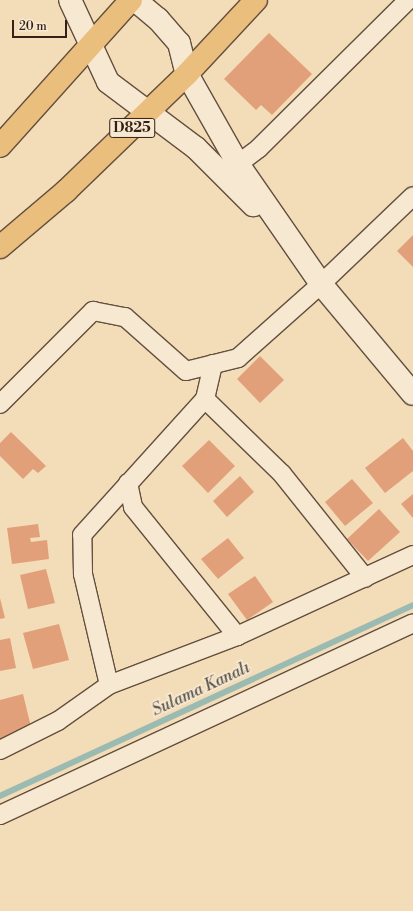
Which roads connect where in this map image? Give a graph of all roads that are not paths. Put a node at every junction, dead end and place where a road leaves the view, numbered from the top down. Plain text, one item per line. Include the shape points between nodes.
1 (70, 0) edge
2 (131, 0) edge
3 (136, 0) edge
4 (256, 0) edge
5 (408, 0) edge
6 (91, 45) junction
7 (187, 74) junction
8 (149, 111) junction
9 (0, 146) edge
10 (238, 164) junction
11 (413, 196) edge
12 (0, 247) edge
13 (301, 254) junction
14 (321, 284) junction
15 (213, 364) junction
16 (413, 394) edge
17 (205, 399) junction
18 (0, 404) edge
19 (128, 483) junction
20 (413, 555) edge
21 (365, 578) junction
22 (413, 623) edge
23 (238, 636) junction
24 (109, 685) junction
25 (0, 750) edge
26 (0, 815) edge

1 - 6 street
2 - 6 highway
3 - 7 street via 158,18 179,43
4 - 7 highway, D825
5 - 10 street via 259,148
6 - 8 street via 108,82
6 - 9 highway
7 - 8 highway, D825
7 - 10 street
8 - 12 highway, D825 via 66,192
8 - 13 street via 196,148
10 - 13 street
11 - 14 street
13 - 14 street
14 - 15 street via 238,358
14 - 16 street
15 - 17 street
15 - 18 street via 186,371 125,318 93,311
17 - 19 street
17 - 21 street via 282,474
19 - 23 street via 133,507
19 - 24 street via 82,535 82,574
20 - 21 street
21 - 23 street
22 - 26 street
23 - 24 street
24 - 25 street via 58,721

